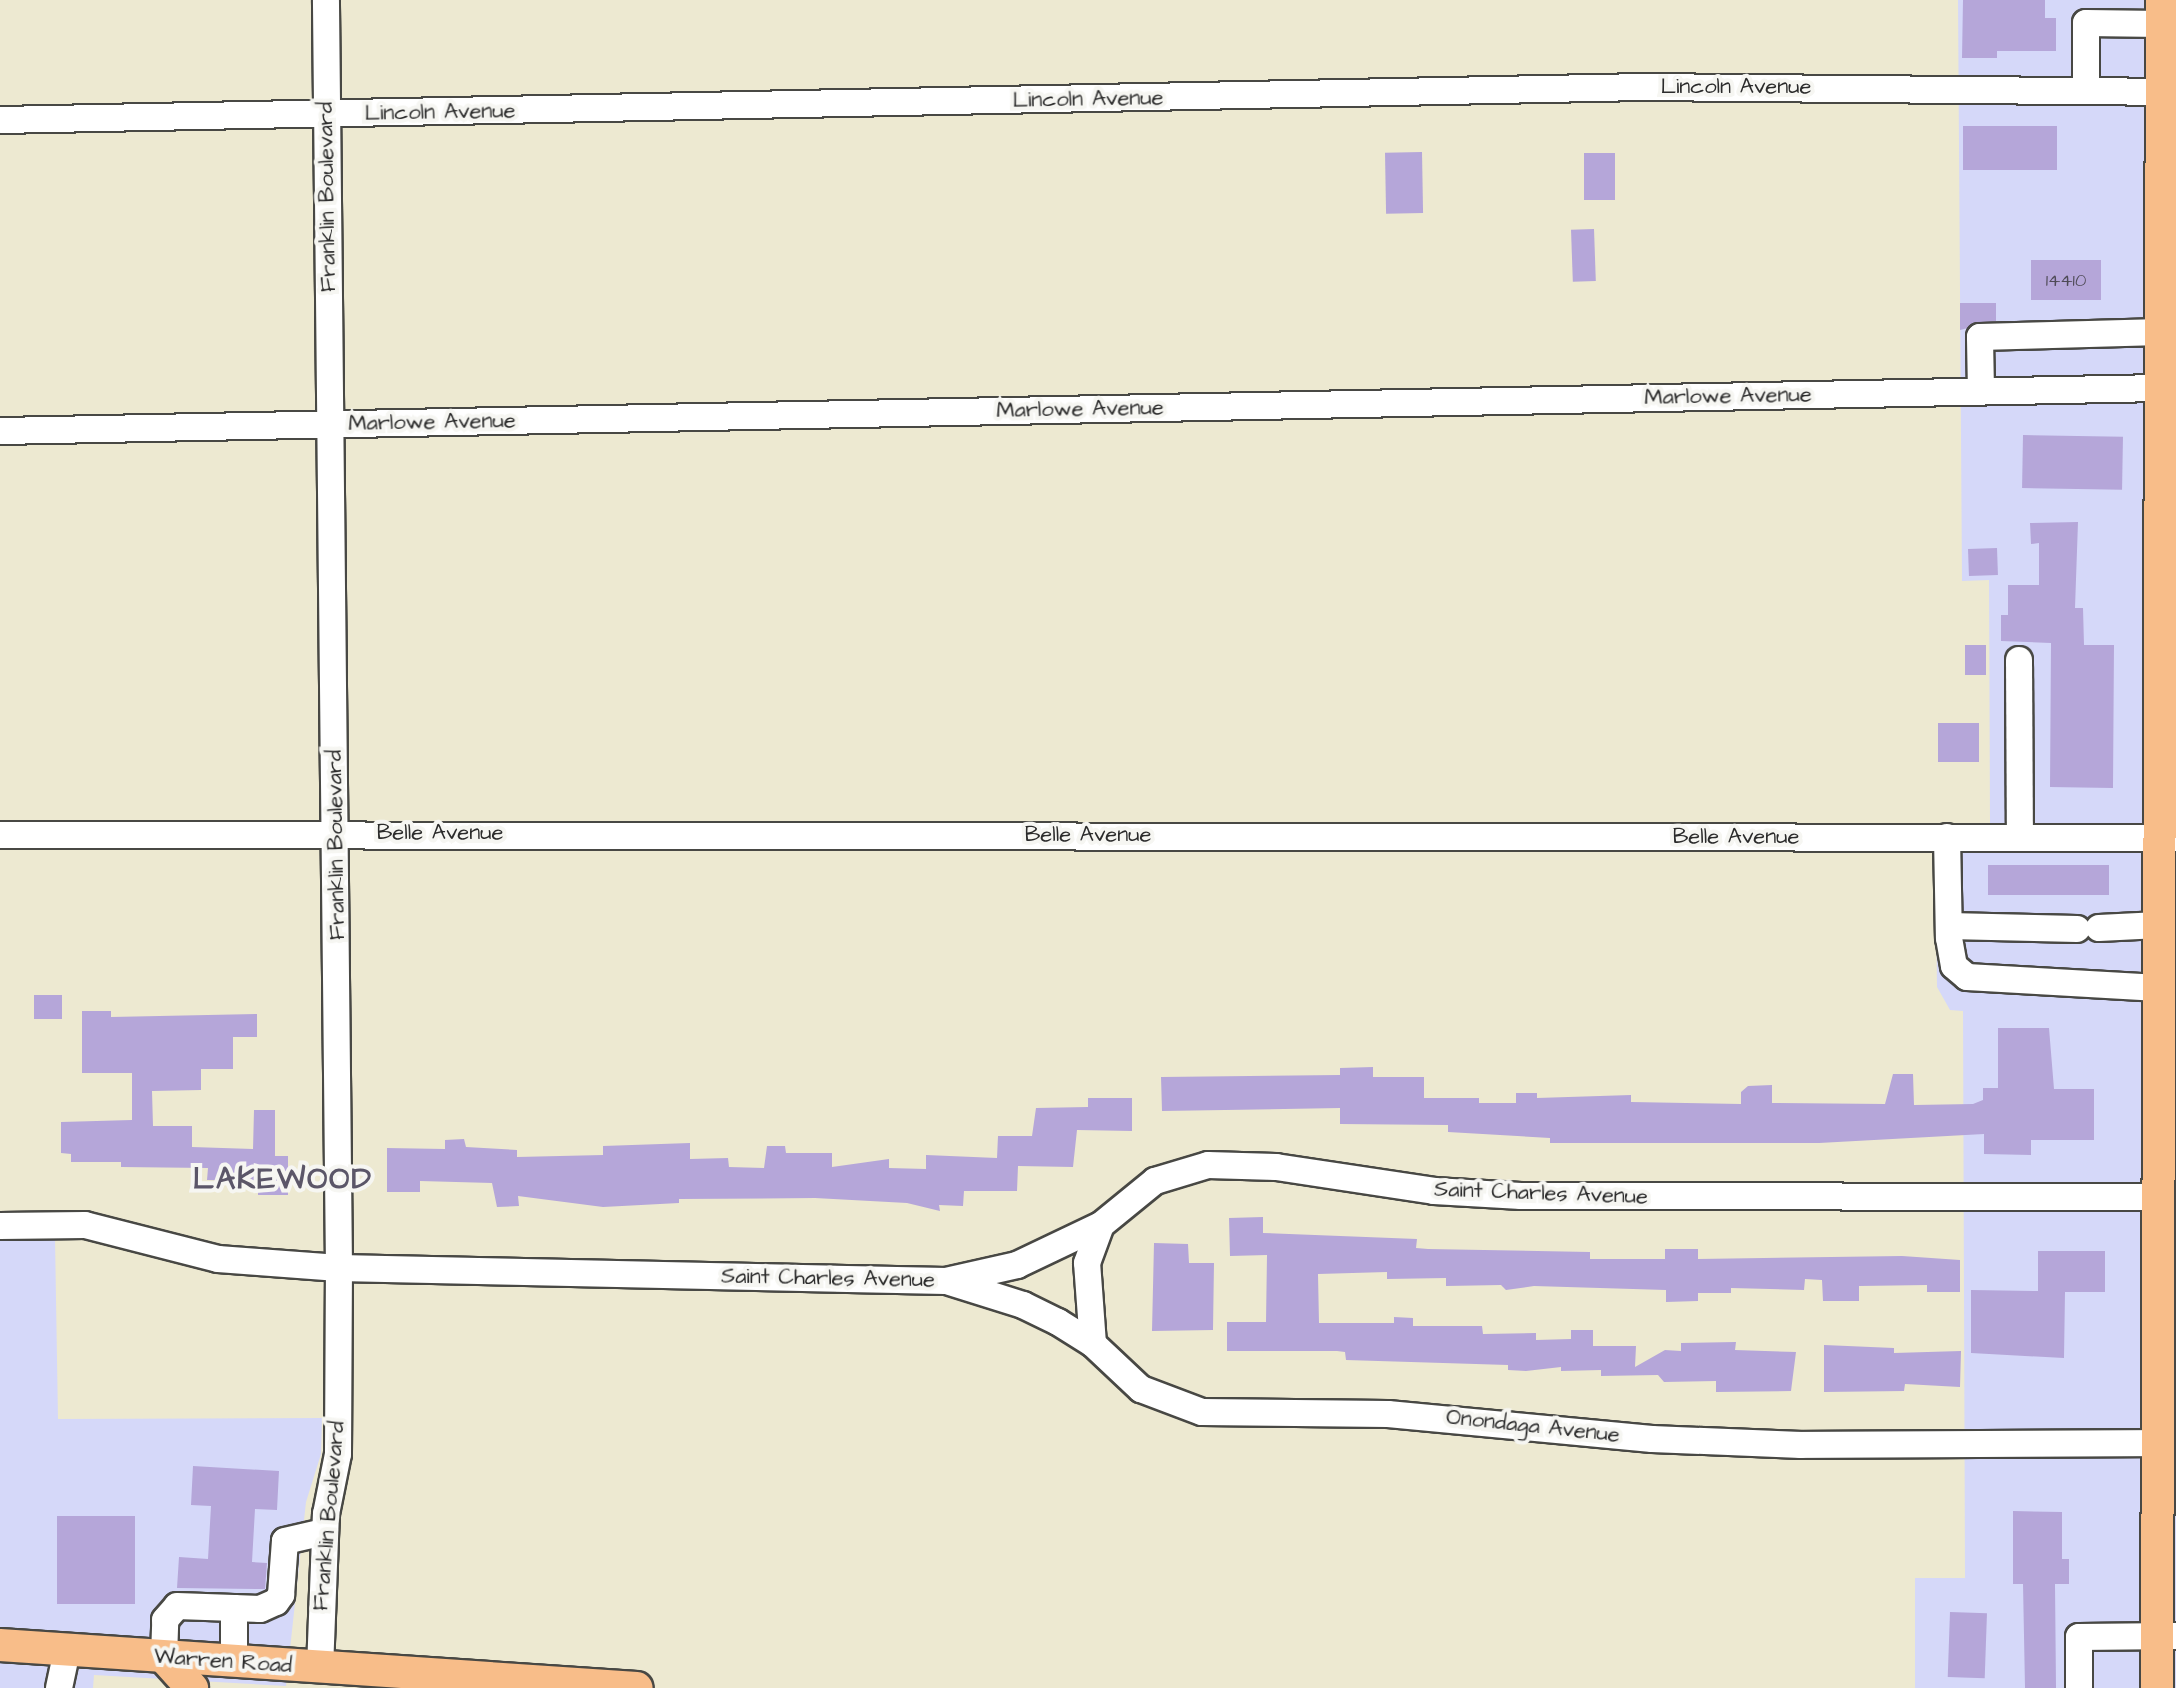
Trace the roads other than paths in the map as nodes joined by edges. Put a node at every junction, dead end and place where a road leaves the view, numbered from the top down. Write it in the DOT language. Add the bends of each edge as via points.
graph roads {
  1 [pos="326,0"];
  2 [pos="2162,12"];
  3 [pos="2086,88"];
  4 [pos="2169,90"];
  5 [pos="326,114"];
  6 [pos="0,120"];
  7 [pos="2161,332"];
  8 [pos="2166,382"];
  9 [pos="1981,391"];
  10 [pos="330,423"];
  11 [pos="0,431"];
  12 [pos="2168,521"];
  13 [pos="2019,660"];
  14 [pos="2168,692"];
  15 [pos="336,833"];
  16 [pos="0,835"];
  17 [pos="1947,837"];
  18 [pos="2020,837"];
  19 [pos="2168,838"];
  20 [pos="2159,925"];
  21 [pos="1949,926"];
  22 [pos="2159,988"];
  23 [pos="2158,1197"];
  24 [pos="1101,1225"];
  25 [pos="0,1226"];
  26 [pos="2167,1260"];
  27 [pos="339,1268"];
  28 [pos="946,1281"];
  29 [pos="2167,1332"];
  30 [pos="1093,1344"];
  31 [pos="2157,1443"];
  32 [pos="324,1532"];
  33 [pos="234,1608"];
  34 [pos="2166,1636"];
  35 [pos="0,1645"];
  36 [pos="67,1650"];
  37 [pos="164,1657"];
  38 [pos="234,1662"];
  39 [pos="320,1678"];
  40 [pos="59,1688"];
  41 [pos="192,1688"];
  42 [pos="637,1688"];
  43 [pos="2079,1688"];
  44 [pos="2157,1688"];
  1 -- 5 [label="street, Franklin Boulevard"];
  2 -- 3 [label="street" via="2086,23"];
  2 -- 4 [label="main road"];
  3 -- 4 [label="street, Lincoln Avenue"];
  3 -- 5 [label="street, Lincoln Avenue" via="1611,88"];
  4 -- 7 [label="main road"];
  5 -- 6 [label="street, Lincoln Avenue"];
  5 -- 10 [label="street, Franklin Boulevard"];
  7 -- 8 [label="main road"];
  7 -- 9 [label="street" via="1980,337"];
  8 -- 9 [label="street, Marlowe Avenue"];
  8 -- 12 [label="main road"];
  9 -- 10 [label="street, Marlowe Avenue"];
  10 -- 11 [label="street, Marlowe Avenue"];
  10 -- 15 [label="street, Franklin Boulevard"];
  12 -- 14 [label="main road"];
  13 -- 18 [label="street"];
  14 -- 19 [label="main road"];
  15 -- 16 [label="street, Belle Avenue"];
  15 -- 17 [label="street, Belle Avenue"];
  15 -- 27 [label="street, Franklin Boulevard"];
  17 -- 18 [label="street, Belle Avenue"];
  17 -- 21 [label="street"];
  18 -- 19 [label="street, Belle Avenue"];
  19 -- 20 [label="main road"];
  20 -- 21 [label="street"];
  20 -- 22 [label="main road"];
  21 -- 22 [label="street" via="1954,966 1967,977"];
  22 -- 23 [label="main road"];
  23 -- 24 [label="street, Saint Charles Avenue" via="1521,1196 1219,1165 1191,1167 1155,1181"];
  23 -- 26 [label="main road"];
  24 -- 28 [label="street, Saint Charles Avenue" via="1017,1265"];
  24 -- 30 [label="street" via="1087,1263"];
  25 -- 27 [label="street, Saint Charles Avenue" via="85,1225 218,1259"];
  26 -- 29 [label="main road"];
  27 -- 28 [label="street, Saint Charles Avenue"];
  27 -- 32 [label="street, Franklin Boulevard" via="338,1454"];
  28 -- 30 [label="street, Onondaga Avenue" via="1023,1305"];
  29 -- 31 [label="main road"];
  30 -- 31 [label="street, Onondaga Avenue" via="1141,1389 1202,1412 1388,1414 1652,1439 1786,1445"];
  31 -- 34 [label="main road"];
  32 -- 33 [label="street" via="285,1541 276,1602 260,1609"];
  32 -- 39 [label="street, Franklin Boulevard"];
  33 -- 37 [label="street" via="177,1606 165,1620"];
  33 -- 38 [label="street"];
  34 -- 43 [label="street" via="2079,1637"];
  34 -- 44 [label="main road"];
  35 -- 36 [label="main road, Warren Road"];
  36 -- 37 [label="main road, Warren Road"];
  36 -- 40 [label="street"];
  37 -- 38 [label="main road, Warren Road"];
  37 -- 41 [label="main road"];
  38 -- 39 [label="main road, Warren Road"];
  39 -- 42 [label="main road, Warren Road"];
}
